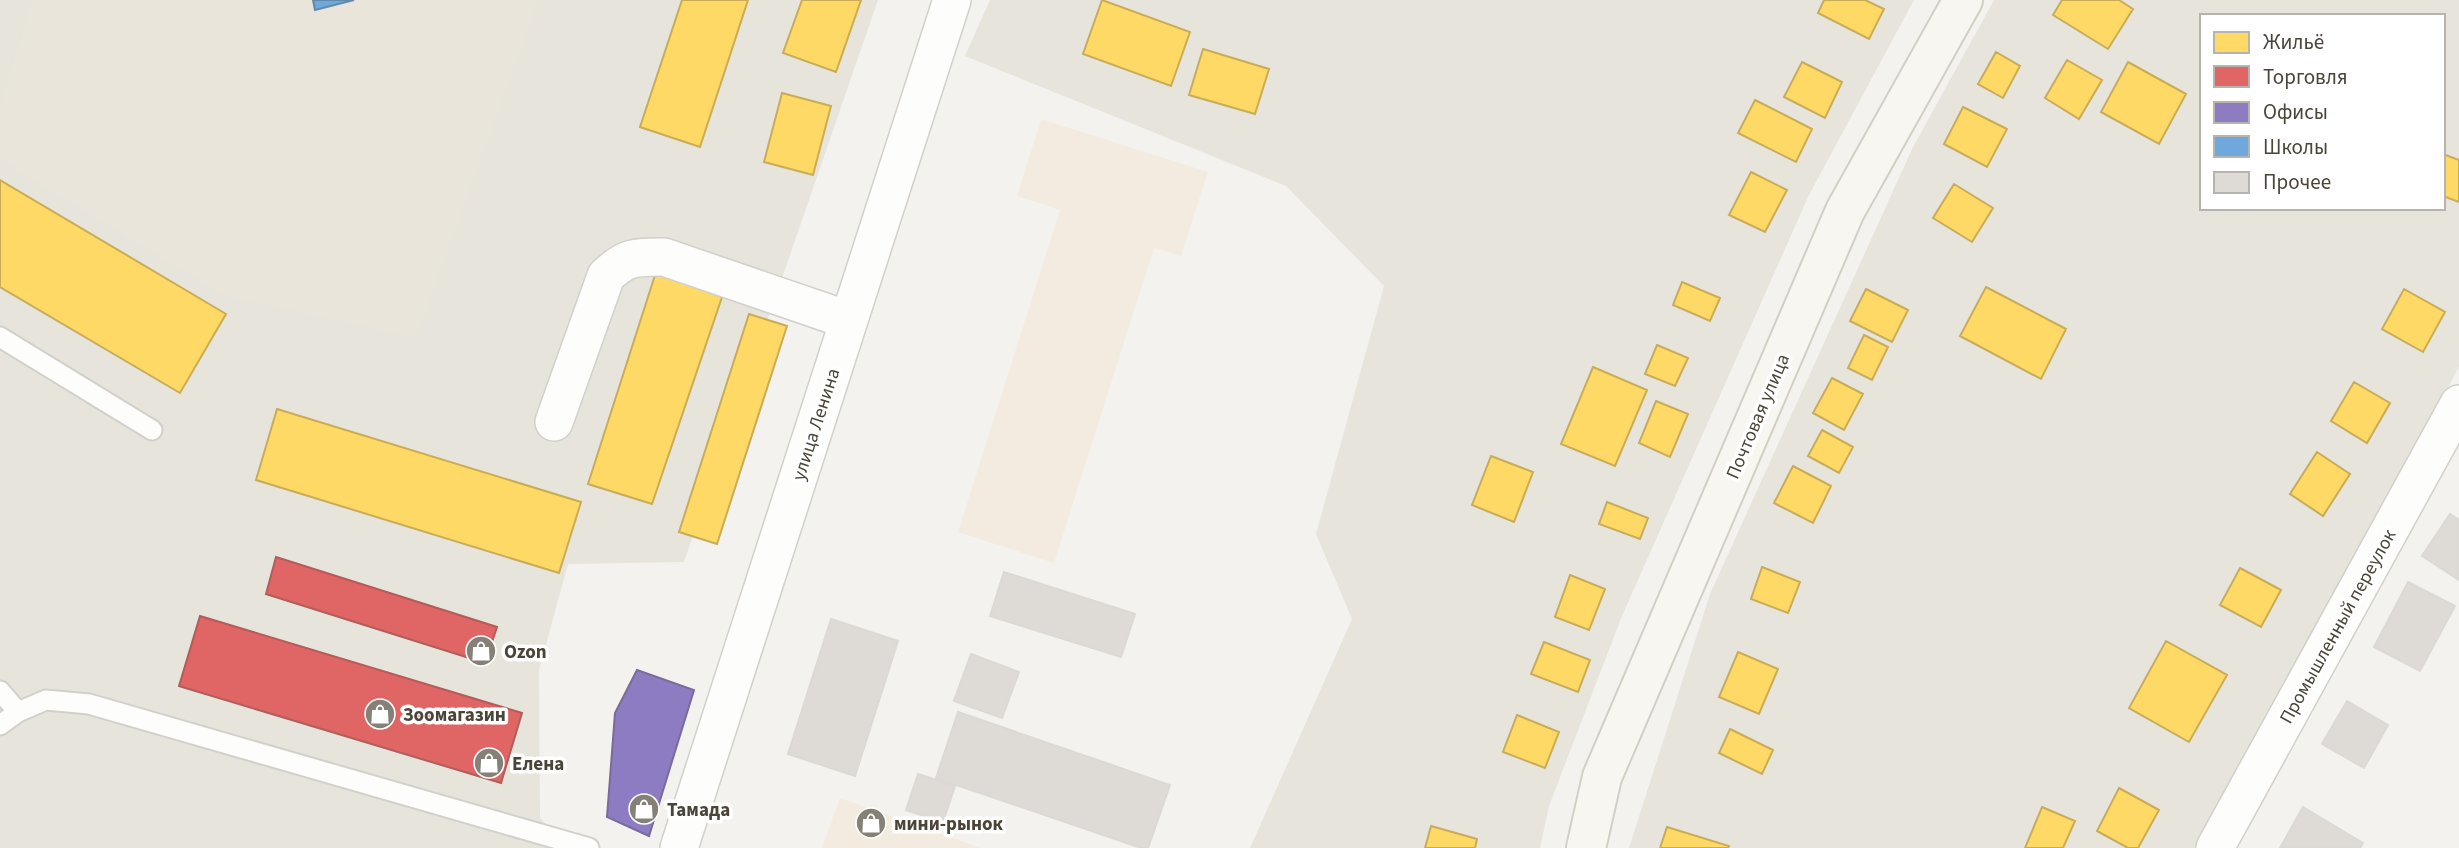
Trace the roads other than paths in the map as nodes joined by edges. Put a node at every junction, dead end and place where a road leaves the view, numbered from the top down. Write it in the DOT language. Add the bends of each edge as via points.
graph roads {
  1 [pos="951,0"];
  2 [pos="1963,0"];
  3 [pos="848,320"];
  4 [pos="0,337"];
  5 [pos="2459,404"];
  6 [pos="554,422"];
  7 [pos="152,430"];
  8 [pos="0,691"];
  9 [pos="18,712"];
  10 [pos="0,725"];
  11 [pos="589,848"];
  12 [pos="679,848"];
  13 [pos="1586,848"];
  14 [pos="2215,848"];
  1 -- 3 [label="street, улица Ленина"];
  2 -- 13 [label="main road, Почтовая улица" via="1845,211 1602,777"];
  3 -- 6 [label="street" via="664,257 621,261 606,276"];
  3 -- 12 [label="street, улица Ленина"];
  4 -- 7 [label="lane"];
  5 -- 14 [label="street, Промышленный переулок"];
  8 -- 9 [label="lane"];
  9 -- 10 [label="lane"];
  9 -- 11 [label="lane" via="46,700 89,704"];
}
